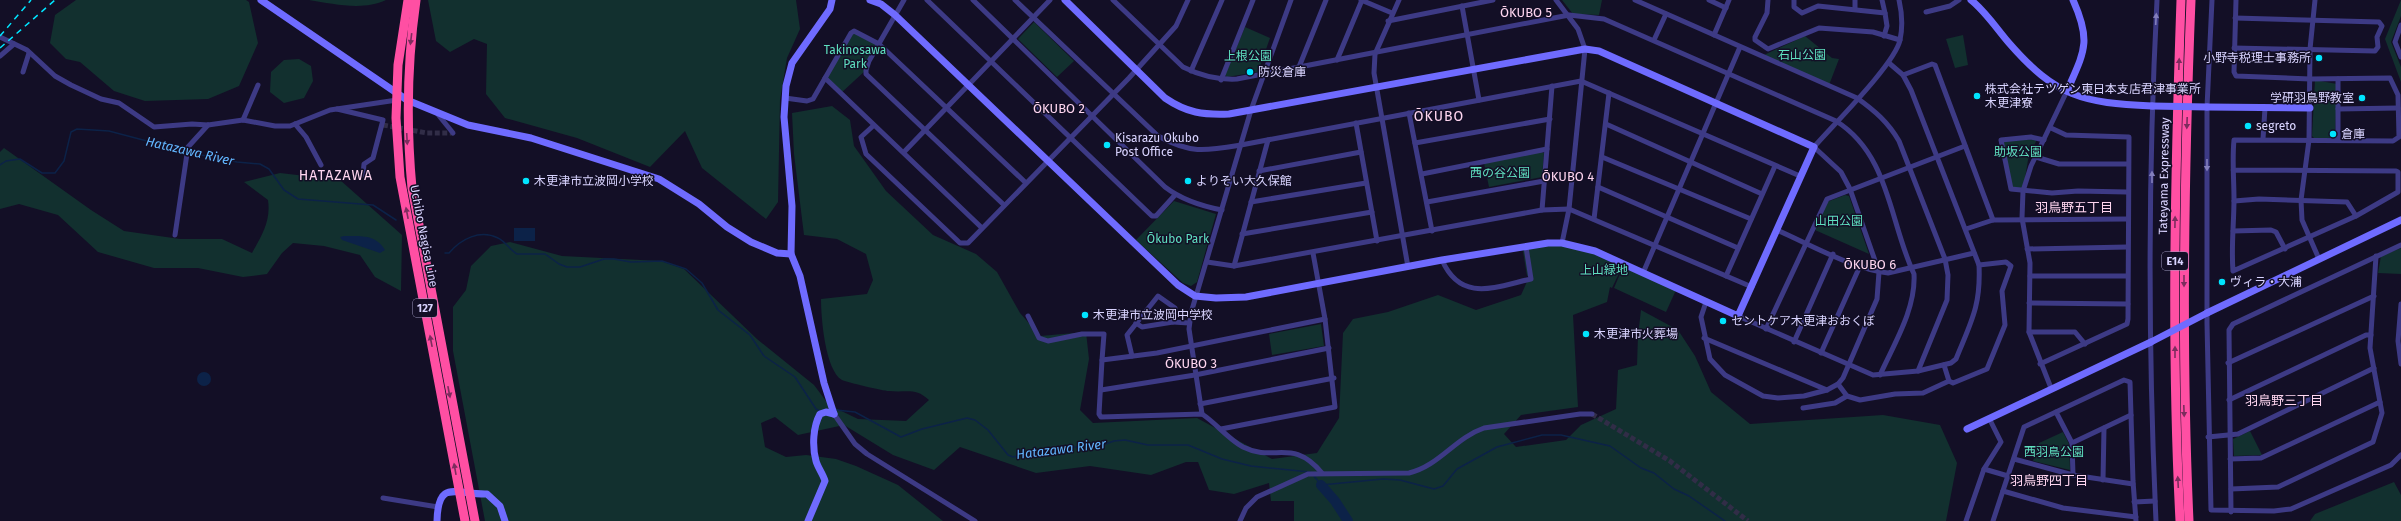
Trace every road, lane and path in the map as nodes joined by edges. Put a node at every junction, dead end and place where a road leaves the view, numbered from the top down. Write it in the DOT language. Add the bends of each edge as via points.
graph roads {
  1 [pos="261,0"];
  2 [pos="408,0"];
  3 [pos="416,0"];
  4 [pos="832,0"];
  5 [pos="870,0"];
  6 [pos="904,0"];
  7 [pos="927,0"];
  8 [pos="973,0"];
  9 [pos="1015,0"];
  10 [pos="1050,0"];
  11 [pos="1065,0"];
  12 [pos="1113,0"];
  13 [pos="1188,0"];
  14 [pos="1222,0"];
  15 [pos="1253,0"];
  16 [pos="1292,0"];
  17 [pos="1326,0"];
  18 [pos="1362,0"];
  19 [pos="1399,0"];
  20 [pos="1494,0"];
  21 [pos="1556,0"];
  22 [pos="1635,0"];
  23 [pos="1709,0"];
  24 [pos="1729,0"];
  25 [pos="1768,0"];
  26 [pos="1794,0"];
  27 [pos="1855,0"];
  28 [pos="1882,0"];
  29 [pos="1899,0"];
  30 [pos="1959,0"];
  31 [pos="1971,0"];
  32 [pos="2073,0"];
  33 [pos="2157,0"];
  34 [pos="2181,0"];
  35 [pos="2191,0"];
  36 [pos="2212,0"];
  37 [pos="2236,0"];
  38 [pos="2314,0"];
  39 [pos="1462,6"];
  40 [pos="1726,8"];
  41 [pos="1855,9"];
  42 [pos="1926,12"];
  43 [pos="1392,13"];
  44 [pos="1884,13"];
  45 [pos="1666,14"];
  46 [pos="895,15"];
  47 [pos="1569,15"];
  48 [pos="1034,17"];
  49 [pos="2235,18"];
  50 [pos="2311,20"];
  51 [pos="1388,21"];
  52 [pos="2401,25"];
  53 [pos="1468,36"];
  54 [pos="1714,36"];
  55 [pos="1884,36"];
  56 [pos="0,37"];
  57 [pos="2396,37"];
  58 [pos="1013,40"];
  59 [pos="1654,40"];
  60 [pos="1900,40"];
  61 [pos="2401,40"];
  62 [pos="14,44"];
  63 [pos="879,44"];
  64 [pos="1159,45"];
  65 [pos="1740,47"];
  66 [pos="2234,48"];
  67 [pos="1585,49"];
  68 [pos="2310,49"];
  69 [pos="29,53"];
  70 [pos="1375,54"];
  71 [pos="0,56"];
  72 [pos="2401,57"];
  73 [pos="1337,60"];
  74 [pos="991,62"];
  75 [pos="1889,63"];
  76 [pos="1299,67"];
  77 [pos="1473,68"];
  78 [pos="1136,71"];
  79 [pos="1191,71"];
  80 [pos="23,72"];
  81 [pos="1263,74"];
  82 [pos="1728,74"];
  83 [pos="1903,75"];
  84 [pos="825,78"];
  85 [pos="2310,79"];
  86 [pos="2338,79"];
  87 [pos="1222,80"];
  88 [pos="1581,81"];
  89 [pos="968,84"];
  90 [pos="258,85"];
  91 [pos="1376,85"];
  92 [pos="1552,86"];
  93 [pos="2067,91"];
  94 [pos="1609,93"];
  95 [pos="1113,94"];
  96 [pos="401,98"];
  97 [pos="785,98"];
  98 [pos="1857,98"];
  99 [pos="1479,100"];
  100 [pos="1716,102"];
  101 [pos="2152,106"];
  102 [pos="947,107"];
  103 [pos="2207,107"];
  104 [pos="2265,108"];
  105 [pos="2310,108"];
  106 [pos="2398,108"];
  107 [pos="336,109"];
  108 [pos="2338,109"];
  109 [pos="1251,110"];
  110 [pos="436,112"];
  111 [pos="1409,113"];
  112 [pos="1091,116"];
  113 [pos="1383,118"];
  114 [pos="1550,119"];
  115 [pos="243,120"];
  116 [pos="1836,122"];
  117 [pos="1356,123"];
  118 [pos="295,124"];
  119 [pos="1606,124"];
  120 [pos="208,125"];
  121 [pos="873,126"];
  122 [pos="2051,128"];
  123 [pos="926,131"];
  124 [pos="453,133"];
  125 [pos="1702,134"];
  126 [pos="1070,138"];
  127 [pos="2263,139"];
  128 [pos="1268,140"];
  129 [pos="2044,140"];
  130 [pos="2308,140"];
  131 [pos="2338,140"];
  132 [pos="1415,143"];
  133 [pos="1241,145"];
  134 [pos="1965,146"];
  135 [pos="1814,147"];
  136 [pos="1547,149"];
  137 [pos="904,152"];
  138 [pos="1361,152"];
  139 [pos="1602,157"];
  140 [pos="1938,157"];
  141 [pos="2036,157"];
  142 [pos="1048,162"];
  143 [pos="1691,162"];
  144 [pos="2128,164"];
  145 [pos="321,165"];
  146 [pos="1776,166"];
  147 [pos="1909,168"];
  148 [pos="2233,170"];
  149 [pos="2306,170"];
  150 [pos="1259,171"];
  151 [pos="1422,174"];
  152 [pos="363,175"];
  153 [pos="1800,176"];
  154 [pos="1881,179"];
  155 [pos="1544,181"];
  156 [pos="1026,183"];
  157 [pos="1366,183"];
  158 [pos="1598,187"];
  159 [pos="1679,189"];
  160 [pos="1850,189"];
  161 [pos="2024,191"];
  162 [pos="2127,192"];
  163 [pos="1762,194"];
  164 [pos="1175,195"];
  165 [pos="2301,200"];
  166 [pos="2234,201"];
  167 [pos="1251,202"];
  168 [pos="1427,202"];
  169 [pos="1004,205"];
  170 [pos="1569,209"];
  171 [pos="1222,210"];
  172 [pos="1542,210"];
  173 [pos="1372,212"];
  174 [pos="2356,216"];
  175 [pos="1667,217"];
  176 [pos="2022,218"];
  177 [pos="1594,219"];
  178 [pos="1751,219"];
  179 [pos="2127,219"];
  180 [pos="1993,220"];
  181 [pos="2401,220"];
  182 [pos="982,228"];
  183 [pos="1966,229"];
  184 [pos="1777,230"];
  185 [pos="1432,231"];
  186 [pos="2233,231"];
  187 [pos="1242,234"];
  188 [pos="175,235"];
  189 [pos="1403,236"];
  190 [pos="2308,236"];
  191 [pos="1377,241"];
  192 [pos="1806,242"];
  193 [pos="1562,243"];
  194 [pos="1654,245"];
  195 [pos="2401,245"];
  196 [pos="1526,247"];
  197 [pos="2127,247"];
  198 [pos="1738,248"];
  199 [pos="2028,249"];
  200 [pos="2284,249"];
  201 [pos="1313,253"];
  202 [pos="1974,253"];
  203 [pos="791,254"];
  204 [pos="1833,254"];
  205 [pos="2376,256"];
  206 [pos="1945,259"];
  207 [pos="2319,259"];
  208 [pos="1442,260"];
  209 [pos="1207,262"];
  210 [pos="1978,265"];
  211 [pos="1234,266"];
  212 [pos="1860,266"];
  213 [pos="1408,267"];
  214 [pos="1911,267"];
  215 [pos="1879,272"];
  216 [pos="1643,273"];
  217 [pos="1726,276"];
  218 [pos="2030,276"];
  219 [pos="2128,276"];
  220 [pos="1319,283"];
  221 [pos="1752,287"];
  222 [pos="1195,296"];
  223 [pos="2374,296"];
  224 [pos="1706,302"];
  225 [pos="2029,303"];
  226 [pos="2128,304"];
  227 [pos="2401,304"];
  228 [pos="2207,313"];
  229 [pos="1028,316"];
  230 [pos="1738,316"];
  231 [pos="1326,319"];
  232 [pos="1173,322"];
  233 [pos="1136,323"];
  234 [pos="1189,323"];
  235 [pos="1766,329"];
  236 [pos="2029,332"];
  237 [pos="2371,335"];
  238 [pos="1704,338"];
  239 [pos="1794,342"];
  240 [pos="2152,342"];
  241 [pos="2085,344"];
  242 [pos="1191,346"];
  243 [pos="1329,348"];
  244 [pos="1821,353"];
  245 [pos="1132,356"];
  246 [pos="1102,360"];
  247 [pos="2228,363"];
  248 [pos="2040,364"];
  249 [pos="2401,364"];
  250 [pos="1849,365"];
  251 [pos="1944,365"];
  252 [pos="2374,368"];
  253 [pos="1918,371"];
  254 [pos="1195,375"];
  255 [pos="1880,375"];
  256 [pos="1334,378"];
  257 [pos="1949,381"];
  258 [pos="1838,384"];
  259 [pos="2051,388"];
  260 [pos="1101,390"];
  261 [pos="1827,390"];
  262 [pos="1847,396"];
  263 [pos="2229,400"];
  264 [pos="2380,402"];
  265 [pos="1200,404"];
  266 [pos="1803,408"];
  267 [pos="2056,412"];
  268 [pos="834,414"];
  269 [pos="1202,414"];
  270 [pos="1592,414"];
  271 [pos="2131,415"];
  272 [pos="1989,418"];
  273 [pos="2104,428"];
  274 [pos="1221,429"];
  275 [pos="1967,429"];
  276 [pos="2229,435"];
  277 [pos="2208,437"];
  278 [pos="2072,442"];
  279 [pos="2400,458"];
  280 [pos="2014,459"];
  281 [pos="2230,459"];
  282 [pos="1984,469"];
  283 [pos="1322,473"];
  284 [pos="2073,475"];
  285 [pos="2008,476"];
  286 [pos="2103,480"];
  287 [pos="2133,484"];
  288 [pos="2231,489"];
  289 [pos="2003,491"];
  290 [pos="459,492"];
  291 [pos="470,494"];
  292 [pos="383,498"];
  293 [pos="2155,501"];
  294 [pos="2134,502"];
  295 [pos="438,507"];
  296 [pos="2231,512"];
  297 [pos="2136,519"];
  298 [pos="438,521"];
  299 [pos="465,521"];
  300 [pos="475,521"];
  301 [pos="506,521"];
  302 [pos="808,521"];
  303 [pos="975,521"];
  304 [pos="1240,521"];
  305 [pos="1966,521"];
  306 [pos="1993,521"];
  307 [pos="2156,521"];
  308 [pos="2180,521"];
  309 [pos="2189,521"];
  1 -- 96 [label="street"];
  2 -- 96 [label="highway, Uchibo Nagisa Line / 127" via="398,65"];
  3 -- 96 [label="highway, Uchibo Nagisa Line / 127, one-way"];
  4 -- 97 [label="street" via="830,9 792,63"];
  5 -- 46 [label="street" via="881,4"];
  6 -- 46 [label="street"];
  7 -- 74 [label="street"];
  8 -- 58 [label="street"];
  9 -- 48 [label="street"];
  10 -- 48 [label="street"];
  11 -- 78 [label="street"];
  12 -- 64 [label="street"];
  13 -- 64 [label="street" via="1176,26"];
  14 -- 79 [label="street"];
  15 -- 87 [label="street"];
  16 -- 81 [label="street"];
  17 -- 76 [label="street"];
  18 -- 43 [label="street"];
  18 -- 73 [label="street"];
  19 -- 43 [label="street"];
  20 -- 39 [label="street"];
  21 -- 47 [label="street"];
  22 -- 45 [label="street"];
  23 -- 40 [label="street"];
  24 -- 40 [label="street"];
  25 -- 55 [label="street" via="1768,13 1755,37 1755,40 1768,49 1819,28 1873,32"];
  26 -- 41 [label="street" via="1794,7 1802,13 1818,6"];
  27 -- 41 [label="street"];
  28 -- 44 [label="street"];
  29 -- 60 [label="street" via="1902,18"];
  30 -- 42 [label="street" via="1950,6"];
  31 -- 93 [label="street" via="2031,68 2048,82"];
  32 -- 93 [label="street" via="2082,20 2086,40 2083,54"];
  101 -- 33 [label="street, one-way"];
  308 -- 34 [label="highway, Tateyama Expressway / E14, one-way" via="2174,401"];
  35 -- 309 [label="highway, Tateyama Expressway / E14, one-way" via="2184,236 2184,399"];
  36 -- 103 [label="street"];
  37 -- 49 [label="street"];
  38 -- 50 [label="street"];
  39 -- 51 [label="street"];
  39 -- 53 [label="street"];
  40 -- 54 [label="street"];
  41 -- 44 [label="street"];
  43 -- 51 [label="street"];
  44 -- 55 [label="street"];
  45 -- 54 [label="street"];
  45 -- 59 [label="street"];
  46 -- 63 [label="street"];
  46 -- 89 [label="street"];
  47 -- 53 [label="street"];
  47 -- 59 [label="street" via="1604,19"];
  47 -- 67 [label="street" via="1578,29"];
  48 -- 58 [label="street"];
  48 -- 95 [label="street"];
  49 -- 50 [label="street"];
  49 -- 66 [label="street"];
  50 -- 68 [label="street"];
  50 -- 68 [label="street" via="2379,22 2382,26 2375,51"];
  51 -- 70 [label="street"];
  52 -- 57 [label="street"];
  53 -- 70 [label="street"];
  53 -- 77 [label="street"];
  54 -- 65 [label="street"];
  55 -- 60 [label="street"];
  56 -- 62 [label="street"];
  57 -- 61 [label="street"];
  57 -- 72 [label="street" via="2395,42"];
  58 -- 74 [label="street"];
  58 -- 112 [label="street"];
  59 -- 82 [label="street"];
  60 -- 75 [label="street"];
  62 -- 69 [label="street"];
  62 -- 71 [label="street"];
  63 -- 84 [label="street" via="854,31"];
  63 -- 102 [label="street"];
  63 -- 123 [label="street" via="866,74"];
  64 -- 78 [label="street"];
  64 -- 79 [label="street"];
  65 -- 82 [label="street"];
  65 -- 98 [label="street"];
  66 -- 68 [label="street"];
  66 -- 85 [label="street" via="2236,76"];
  67 -- 77 [label="street"];
  67 -- 88 [label="street"];
  67 -- 100 [label="street" via="1600,51"];
  68 -- 85 [label="street"];
  69 -- 80 [label="street"];
  69 -- 120 [label="street" via="55,76 101,99 119,103 154,127"];
  70 -- 73 [label="street"];
  70 -- 91 [label="street"];
  73 -- 76 [label="street"];
  74 -- 89 [label="street"];
  74 -- 126 [label="street"];
  75 -- 83 [label="street"];
  75 -- 98 [label="street"];
  76 -- 81 [label="street"];
  77 -- 91 [label="street"];
  77 -- 99 [label="street"];
  78 -- 95 [label="street"];
  78 -- 109 [label="street" via="1165,98 1183,110 1210,114"];
  79 -- 87 [label="street"];
  81 -- 87 [label="street"];
  81 -- 109 [label="street"];
  82 -- 100 [label="street"];
  82 -- 116 [label="street"];
  83 -- 134 [label="street" via="1935,65"];
  83 -- 140 [label="street"];
  84 -- 97 [label="street" via="813,99 807,101"];
  84 -- 121 [label="street"];
  85 -- 86 [label="street"];
  85 -- 105 [label="street"];
  86 -- 106 [label="street" via="2390,78 2398,95"];
  86 -- 108 [label="street"];
  88 -- 92 [label="street"];
  88 -- 94 [label="street"];
  88 -- 170 [label="street"];
  89 -- 102 [label="street"];
  89 -- 142 [label="street"];
  90 -- 115 [label="street"];
  91 -- 109 [label="street"];
  91 -- 113 [label="street"];
  92 -- 99 [label="street"];
  92 -- 114 [label="street"];
  93 -- 101 [label="street" via="2078,97 2106,104"];
  93 -- 122 [label="street"];
  94 -- 119 [label="street"];
  94 -- 125 [label="street"];
  95 -- 112 [label="street"];
  95 -- 133 [label="street" via="1158,136 1177,146 1192,150"];
  96 -- 107 [label="street"];
  96 -- 110 [label="street"];
  290 -- 96 [label="highway, Uchibo Nagisa Line / 127, one-way" via="400,177 396,118"];
  96 -- 291 [label="highway, Uchibo Nagisa Line / 127, one-way" via="412,188"];
  97 -- 203 [label="street" via="785,138 792,206"];
  98 -- 116 [label="street"];
  98 -- 147 [label="street" via="1882,116 1890,126 1899,141"];
  99 -- 111 [label="street"];
  100 -- 125 [label="street"];
  100 -- 135 [label="street"];
  101 -- 103 [label="street, bridge"];
  240 -- 101 [label="street, one-way"];
  102 -- 123 [label="street"];
  102 -- 156 [label="street"];
  103 -- 104 [label="street"];
  103 -- 228 [label="street, one-way"];
  104 -- 105 [label="street"];
  104 -- 127 [label="street"];
  105 -- 130 [label="street"];
  106 -- 108 [label="street"];
  106 -- 131 [label="street" via="2397,140"];
  107 -- 118 [label="street" via="316,114"];
  107 -- 152 [label="street" via="383,120 373,158 364,164"];
  108 -- 131 [label="street"];
  109 -- 133 [label="street"];
  110 -- 124 [label="street"];
  110 -- 203 [label="street" via="468,125 531,138 653,176 699,204 727,227 751,242 777,253"];
  111 -- 113 [label="street"];
  111 -- 132 [label="street"];
  112 -- 126 [label="street"];
  112 -- 164 [label="street"];
  113 -- 117 [label="street"];
  113 -- 189 [label="street"];
  114 -- 132 [label="street"];
  114 -- 136 [label="street"];
  115 -- 118 [label="street" via="274,126"];
  115 -- 120 [label="street"];
  116 -- 135 [label="street"];
  116 -- 154 [label="street" via="1852,131 1864,145 1875,162"];
  117 -- 128 [label="street"];
  117 -- 138 [label="street"];
  118 -- 145 [label="street" via="306,137"];
  119 -- 139 [label="street"];
  119 -- 143 [label="street"];
  120 -- 188 [label="street" via="188,147"];
  121 -- 137 [label="street"];
  121 -- 182 [label="street" via="861,137 866,154 960,243 968,243"];
  122 -- 129 [label="street"];
  122 -- 144 [label="street" via="2066,135 2126,135 2129,137"];
  123 -- 137 [label="street"];
  123 -- 169 [label="street"];
  125 -- 143 [label="street"];
  125 -- 146 [label="street"];
  126 -- 142 [label="street"];
  126 -- 164 [label="street" via="1152,216 1156,216"];
  127 -- 130 [label="street"];
  127 -- 148 [label="street" via="2234,140"];
  128 -- 133 [label="street"];
  128 -- 150 [label="street"];
  129 -- 141 [label="street"];
  129 -- 161 [label="street" via="2031,137 2001,140 2011,189"];
  130 -- 131 [label="street"];
  130 -- 149 [label="street"];
  132 -- 151 [label="street"];
  133 -- 171 [label="street"];
  134 -- 140 [label="street"];
  134 -- 180 [label="street"];
  135 -- 153 [label="street"];
  135 -- 160 [label="street" via="1841,172"];
  136 -- 151 [label="street"];
  136 -- 155 [label="street"];
  137 -- 182 [label="street"];
  138 -- 150 [label="street"];
  138 -- 157 [label="street"];
  139 -- 158 [label="street"];
  139 -- 159 [label="street"];
  140 -- 147 [label="street"];
  140 -- 183 [label="street"];
  141 -- 144 [label="street" via="2060,164"];
  141 -- 161 [label="street"];
  142 -- 156 [label="street"];
  142 -- 222 [label="street" via="1178,285"];
  143 -- 159 [label="street"];
  143 -- 163 [label="street"];
  144 -- 162 [label="street"];
  146 -- 153 [label="street"];
  146 -- 163 [label="street"];
  147 -- 154 [label="street"];
  147 -- 206 [label="street"];
  148 -- 149 [label="street"];
  148 -- 166 [label="street"];
  149 -- 165 [label="street"];
  149 -- 174 [label="street" via="2398,172 2396,195"];
  150 -- 167 [label="street"];
  151 -- 168 [label="street"];
  153 -- 184 [label="street"];
  154 -- 160 [label="street"];
  154 -- 214 [label="street"];
  155 -- 168 [label="street"];
  155 -- 172 [label="street"];
  156 -- 169 [label="street"];
  157 -- 167 [label="street"];
  157 -- 173 [label="street"];
  158 -- 175 [label="street"];
  158 -- 177 [label="street"];
  159 -- 175 [label="street"];
  159 -- 178 [label="street"];
  160 -- 192 [label="street" via="1827,199"];
  160 -- 215 [label="street"];
  161 -- 162 [label="street"];
  161 -- 176 [label="street"];
  162 -- 179 [label="street"];
  163 -- 178 [label="street"];
  164 -- 171 [label="street" via="1198,205"];
  165 -- 166 [label="street"];
  165 -- 174 [label="street" via="2346,202"];
  165 -- 190 [label="street" via="2302,220"];
  166 -- 186 [label="street"];
  167 -- 187 [label="street"];
  168 -- 185 [label="street"];
  169 -- 182 [label="street"];
  170 -- 172 [label="street"];
  170 -- 177 [label="street"];
  170 -- 193 [label="street"];
  171 -- 209 [label="street"];
  172 -- 185 [label="street"];
  173 -- 187 [label="street"];
  173 -- 191 [label="street"];
  174 -- 190 [label="street"];
  175 -- 194 [label="street"];
  175 -- 198 [label="street"];
  176 -- 179 [label="street"];
  176 -- 180 [label="street"];
  176 -- 199 [label="street"];
  177 -- 194 [label="street"];
  178 -- 198 [label="street"];
  179 -- 197 [label="street"];
  180 -- 183 [label="street"];
  181 -- 207 [label="street"];
  183 -- 202 [label="street"];
  184 -- 192 [label="street"];
  184 -- 221 [label="street"];
  185 -- 189 [label="street"];
  186 -- 200 [label="street" via="2271,230 2276,232"];
  186 -- 200 [label="street" via="2233,271"];
  187 -- 211 [label="street"];
  189 -- 191 [label="street"];
  189 -- 213 [label="street"];
  190 -- 200 [label="street"];
  190 -- 207 [label="street"];
  191 -- 201 [label="street"];
  192 -- 204 [label="street"];
  192 -- 235 [label="street"];
  193 -- 196 [label="street"];
  193 -- 216 [label="street" via="1595,252"];
  194 -- 216 [label="street"];
  194 -- 217 [label="street"];
  195 -- 205 [label="street"];
  196 -- 208 [label="street"];
  196 -- 208 [label="street" via="1532,279 1499,286 1467,288 1449,275"];
  197 -- 199 [label="street"];
  197 -- 219 [label="street"];
  198 -- 217 [label="street"];
  199 -- 218 [label="street"];
  201 -- 211 [label="street"];
  201 -- 220 [label="street"];
  202 -- 206 [label="street"];
  202 -- 210 [label="street"];
  203 -- 268 [label="street" via="800,276 824,383"];
  204 -- 212 [label="street"];
  204 -- 239 [label="street"];
  205 -- 223 [label="street"];
  205 -- 247 [label="street" via="2233,324 2228,333"];
  206 -- 214 [label="street"];
  206 -- 253 [label="street" via="1948,275 1947,300"];
  207 -- 228 [label="street"];
  208 -- 213 [label="street"];
  209 -- 211 [label="street"];
  209 -- 222 [label="street"];
  210 -- 251 [label="street" via="1978,305 1956,359 1951,364"];
  210 -- 257 [label="street" via="2006,262 2011,266 2002,292 2005,325 1987,369 1953,383"];
  212 -- 215 [label="street"];
  212 -- 244 [label="street"];
  213 -- 220 [label="street"];
  214 -- 215 [label="street" via="1888,273"];
  214 -- 255 [label="street" via="1915,286 1911,302"];
  215 -- 250 [label="street" via="1877,299"];
  216 -- 224 [label="street"];
  217 -- 221 [label="street"];
  218 -- 219 [label="street"];
  218 -- 225 [label="street"];
  219 -- 226 [label="street"];
  220 -- 222 [label="street" via="1246,297"];
  220 -- 231 [label="street"];
  221 -- 230 [label="street"];
  222 -- 234 [label="street"];
  223 -- 237 [label="street"];
  223 -- 247 [label="street"];
  224 -- 230 [label="street"];
  224 -- 238 [label="street" via="1701,317"];
  225 -- 226 [label="street"];
  225 -- 236 [label="street"];
  226 -- 241 [label="street" via="2127,324"];
  227 -- 249 [label="street" via="2398,341"];
  228 -- 240 [label="street, bridge"];
  228 -- 277 [label="street"];
  229 -- 246 [label="street" via="1039,338 1048,342 1082,334 1104,334"];
  230 -- 235 [label="street"];
  231 -- 242 [label="street"];
  231 -- 243 [label="street"];
  232 -- 233 [label="street" via="1142,327"];
  232 -- 233 [label="street" via="1175,308 1158,296"];
  232 -- 234 [label="street"];
  233 -- 245 [label="street" via="1127,334"];
  234 -- 242 [label="street"];
  235 -- 239 [label="street"];
  236 -- 241 [label="street" via="2075,332"];
  236 -- 248 [label="street"];
  237 -- 252 [label="street"];
  237 -- 263 [label="street" via="2366,335"];
  238 -- 261 [label="street"];
  238 -- 261 [label="street" via="1710,359 1719,371 1763,396 1804,396"];
  239 -- 244 [label="street"];
  240 -- 259 [label="street"];
  240 -- 293 [label="street" via="2151,416"];
  241 -- 248 [label="street"];
  242 -- 245 [label="street"];
  242 -- 254 [label="street"];
  243 -- 254 [label="street"];
  243 -- 256 [label="street"];
  244 -- 250 [label="street"];
  245 -- 246 [label="street"];
  246 -- 260 [label="street"];
  247 -- 263 [label="street"];
  248 -- 259 [label="street"];
  250 -- 255 [label="street" via="1860,371"];
  250 -- 258 [label="street"];
  251 -- 253 [label="street"];
  251 -- 257 [label="street"];
  252 -- 264 [label="street"];
  252 -- 276 [label="street" via="2238,434"];
  253 -- 255 [label="street"];
  254 -- 260 [label="street"];
  254 -- 265 [label="street"];
  256 -- 265 [label="street"];
  256 -- 274 [label="street" via="1335,407"];
  257 -- 262 [label="street" via="1923,392 1860,400"];
  258 -- 261 [label="street"];
  258 -- 262 [label="street"];
  259 -- 272 [label="street"];
  260 -- 269 [label="street" via="1101,417"];
  262 -- 266 [label="street" via="1835,403"];
  263 -- 276 [label="street"];
  264 -- 281 [label="street" via="2261,458"];
  264 -- 288 [label="street" via="2382,413 2373,442 2278,487"];
  265 -- 269 [label="street"];
  267 -- 271 [label="street" via="2124,380 2130,382"];
  267 -- 278 [label="street"];
  267 -- 280 [label="street" via="2024,427"];
  268 -- 302 [label="street" via="820,414 816,422 816,461 825,481"];
  268 -- 303 [label="street" via="855,444 867,454"];
  269 -- 274 [label="street"];
  270 -- 283 [label="street" via="1590,412 1484,428 1470,433 1423,470 1410,473"];
  271 -- 273 [label="street"];
  271 -- 287 [label="street"];
  272 -- 275 [label="street"];
  272 -- 282 [label="street" via="2001,442"];
  273 -- 278 [label="street"];
  273 -- 286 [label="street"];
  274 -- 283 [label="street" via="1243,446 1261,453 1291,452 1307,458"];
  276 -- 277 [label="street"];
  276 -- 281 [label="street"];
  277 -- 296 [label="street" via="2211,510"];
  278 -- 284 [label="street"];
  279 -- 296 [label="street" via="2390,465 2291,509"];
  280 -- 284 [label="street"];
  280 -- 285 [label="street"];
  281 -- 288 [label="street"];
  282 -- 285 [label="street"];
  282 -- 305 [label="street"];
  283 -- 304 [label="street" via="1289,480 1257,497 1246,508"];
  284 -- 286 [label="street"];
  285 -- 289 [label="street"];
  286 -- 287 [label="street"];
  287 -- 294 [label="street"];
  288 -- 296 [label="street"];
  289 -- 297 [label="street" via="2063,508"];
  289 -- 306 [label="street"];
  290 -- 291 [label="street"];
  290 -- 295 [label="street" via="443,494 438,500"];
  290 -- 299 [label="highway, Uchibo Nagisa Line / 127"];
  291 -- 300 [label="highway, Uchibo Nagisa Line / 127"];
  291 -- 301 [label="street" via="487,494 494,498"];
  292 -- 295 [label="street"];
  293 -- 294 [label="street"];
  293 -- 307 [label="street"];
  294 -- 297 [label="street"];
  295 -- 298 [label="street"];
}
